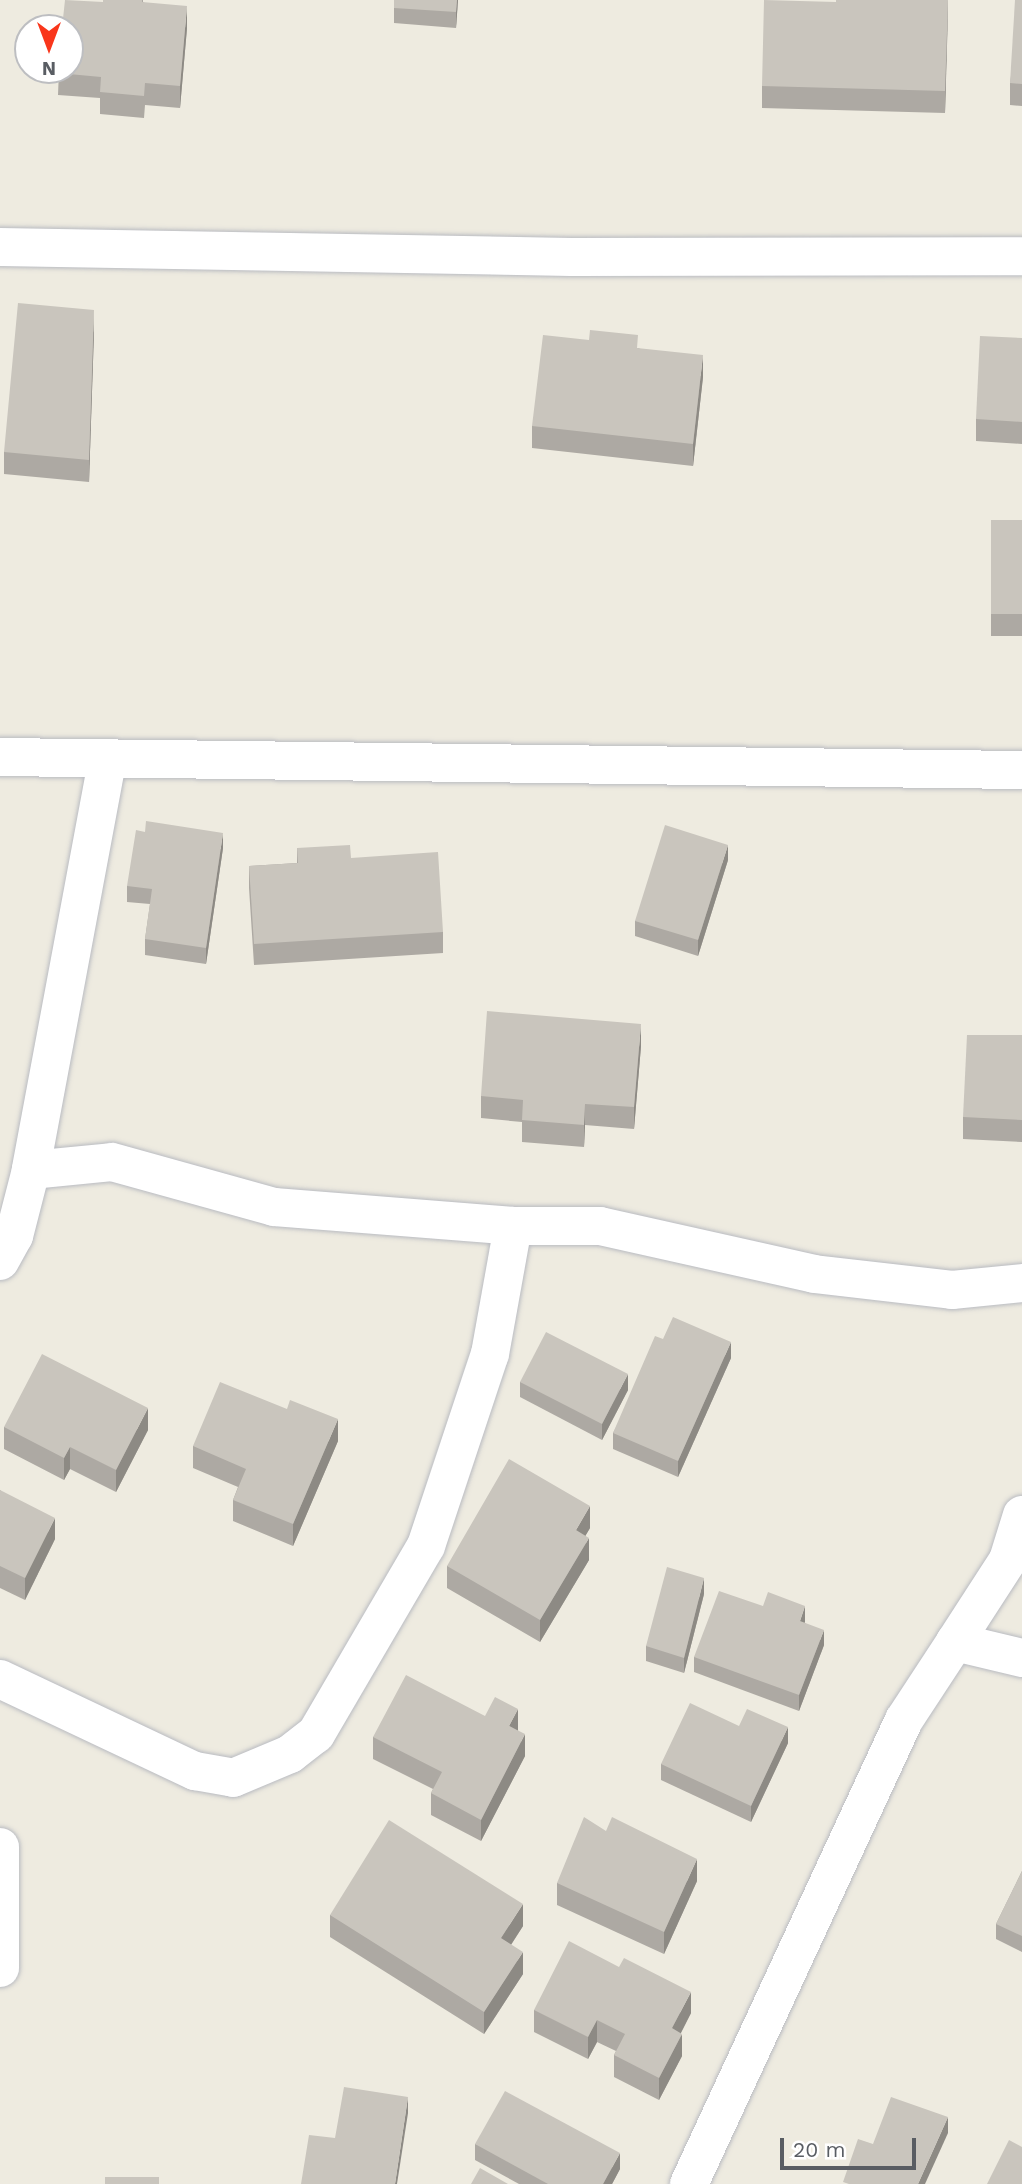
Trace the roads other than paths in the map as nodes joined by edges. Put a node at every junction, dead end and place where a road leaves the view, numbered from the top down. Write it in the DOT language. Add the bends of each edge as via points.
graph roads {
  1 [pos="0,247"];
  2 [pos="1022,256"];
  3 [pos="0,757"];
  4 [pos="107,762"];
  5 [pos="1022,770"];
  6 [pos="31,1170"];
  7 [pos="513,1226"];
  8 [pos="0,1261"];
  9 [pos="1022,1283"];
  10 [pos="1022,1516"];
  11 [pos="955,1642"];
  12 [pos="1022,1658"];
  13 [pos="0,1679"];
  14 [pos="0,1847"];
  15 [pos="0,1968"];
  16 [pos="689,2184"];
  1 -- 2 [label="street" via="571,257"];
  3 -- 4 [label="street"];
  4 -- 5 [label="street"];
  4 -- 6 [label="street"];
  6 -- 7 [label="street" via="112,1162 274,1207"];
  6 -- 8 [label="street" via="14,1236"];
  7 -- 9 [label="street" via="600,1226 814,1274 952,1290"];
  7 -- 13 [label="street" via="490,1354 426,1546 316,1734 290,1754 233,1778 184,1766"];
  10 -- 11 [label="street" via="1009,1560"];
  11 -- 12 [label="street"];
  11 -- 16 [label="street" via="904,1720"];
  14 -- 15 [label="street"];
}
